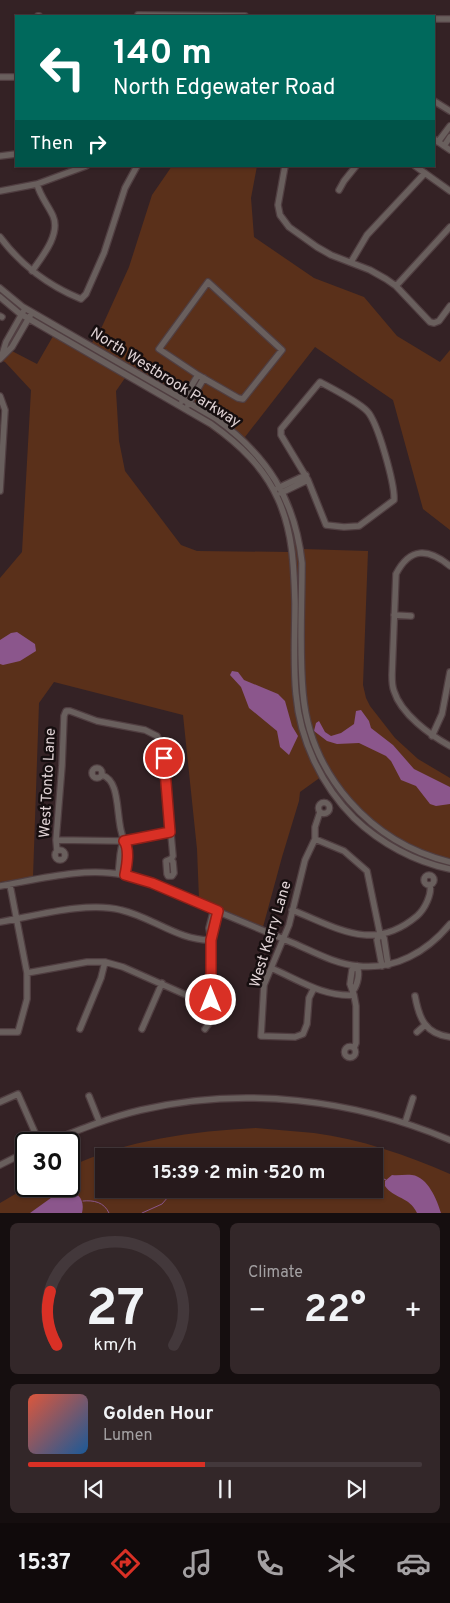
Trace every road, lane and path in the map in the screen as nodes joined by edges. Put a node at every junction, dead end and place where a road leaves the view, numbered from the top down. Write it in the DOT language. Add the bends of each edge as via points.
graph roads {
  1 [pos="435,19"];
  2 [pos="450,19"];
  3 [pos="0,77"];
  4 [pos="15,77"];
  5 [pos="435,102"];
  6 [pos="450,111"];
  7 [pos="450,126"];
  8 [pos="450,137"];
  9 [pos="438,142"];
  10 [pos="450,150"];
  11 [pos="15,154"];
  12 [pos="0,156"];
  13 [pos="84,167"];
  14 [pos="136,167"];
  15 [pos="285,167"];
  16 [pos="355,167"];
  17 [pos="416,167"];
  18 [pos="425,173"];
  19 [pos="37,184"];
  20 [pos="339,190"];
  21 [pos="0,191"];
  22 [pos="450,191"];
  23 [pos="450,227"];
  24 [pos="0,237"];
  25 [pos="351,262"];
  26 [pos="32,271"];
  27 [pos="396,286"];
  28 [pos="0,288"];
  29 [pos="0,298"];
  30 [pos="450,306"];
  31 [pos="25,308"];
  32 [pos="32,312"];
  33 [pos="22,314"];
  34 [pos="28,318"];
  35 [pos="1,358"];
  36 [pos="201,377"];
  37 [pos="0,396"];
  38 [pos="187,401"];
  39 [pos="180,405"];
  40 [pos="186,409"];
  41 [pos="237,435"];
  42 [pos="233,440"];
  43 [pos="227,445"];
  44 [pos="307,477"];
  45 [pos="0,486"];
  46 [pos="0,491"];
  47 [pos="278,491"];
  48 [pos="300,545"];
  49 [pos="292,546"];
  50 [pos="450,566"];
  51 [pos="294,589"];
  52 [pos="302,590"];
  53 [pos="394,615"];
  54 [pos="411,616"];
  55 [pos="295,646"];
  56 [pos="302,646"];
  57 [pos="450,672"];
  58 [pos="432,736"];
  59 [pos="450,746"];
  60 [pos="102,775"];
  61 [pos="320,812"];
  62 [pos="170,832"];
  63 [pos="314,839"];
  64 [pos="56,840"];
  65 [pos="124,841"];
  66 [pos="57,851"];
  67 [pos="171,860"];
  68 [pos="450,862"];
  69 [pos="450,869"];
  70 [pos="122,874"];
  71 [pos="10,885"];
  72 [pos="430,885"];
  73 [pos="0,886"];
  74 [pos="216,910"];
  75 [pos="292,910"];
  76 [pos="17,919"];
  77 [pos="0,922"];
  78 [pos="450,924"];
  79 [pos="380,934"];
  80 [pos="283,939"];
  81 [pos="211,940"];
  82 [pos="105,962"];
  83 [pos="385,965"];
  84 [pos="356,966"];
  85 [pos="271,968"];
  86 [pos="27,973"];
  87 [pos="162,983"];
  88 [pos="314,988"];
  89 [pos="354,993"];
  90 [pos="415,996"];
  91 [pos="211,1000"];
  92 [pos="425,1025"];
  93 [pos="142,1028"];
  94 [pos="80,1029"];
  95 [pos="206,1029"];
  96 [pos="0,1032"];
  97 [pos="417,1032"];
  98 [pos="450,1037"];
  99 [pos="354,1048"];
  100 [pos="89,1096"];
  101 [pos="413,1098"];
  102 [pos="0,1102"];
  103 [pos="99,1122"];
  104 [pos="405,1123"];
  105 [pos="35,1132"];
  106 [pos="74,1132"];
  107 [pos="450,1140"];
  108 [pos="15,1158"];
  109 [pos="0,1165"];
  1 -- 2 [label="street"];
  3 -- 4 [label="street"];
  5 -- 6 [label="street"];
  7 -- 9 [label="street"];
  8 -- 9 [label="street"];
  9 -- 10 [label="street"];
  11 -- 12 [label="street"];
  13 -- 19 [label="street"];
  14 -- 26 [label="street" via="125,188 104,253 81,299"];
  15 -- 25 [label="street" via="278,201 280,215 289,227 317,248"];
  16 -- 20 [label="street"];
  17 -- 18 [label="street"];
  18 -- 22 [label="street"];
  18 -- 25 [label="street" via="367,235"];
  19 -- 21 [label="street"];
  19 -- 26 [label="street" via="55,225 54,233"];
  23 -- 27 [label="street"];
  24 -- 26 [label="street"];
  25 -- 27 [label="street"];
  27 -- 30 [label="street" via="430,322 439,321"];
  28 -- 31 [label="street, North Westbrook Parkway"];
  29 -- 33 [label="street, North Westbrook Parkway"];
  31 -- 32 [label="street, North Westbrook Parkway"];
  31 -- 33 [label="street"];
  32 -- 34 [label="street"];
  32 -- 38 [label="street, North Westbrook Parkway"];
  33 -- 34 [label="street, North Westbrook Parkway"];
  33 -- 35 [label="street"];
  34 -- 35 [label="street" via="12,347"];
  34 -- 39 [label="street, North Westbrook Parkway"];
  36 -- 36 [label="street" via="159,349 208,282 282,350 243,399"];
  36 -- 38 [label="street"];
  37 -- 45 [label="street" via="5,410"];
  38 -- 39 [label="street"];
  38 -- 40 [label="street"];
  38 -- 41 [label="street, North Westbrook Parkway"];
  39 -- 40 [label="street, North Westbrook Parkway"];
  40 -- 42 [label="street, North Westbrook Parkway"];
  41 -- 42 [label="street"];
  41 -- 47 [label="street, North Westbrook Parkway" via="266,464"];
  42 -- 43 [label="street"];
  42 -- 47 [label="street, North Westbrook Parkway"];
  44 -- 44 [label="street" via="326,525 359,526 394,500 390,471 368,412 320,382 281,429 281,435"];
  44 -- 47 [label="street"];
  45 -- 46 [label="street"];
  47 -- 48 [label="street, North Westbrook Parkway" via="292,516"];
  47 -- 49 [label="street, North Westbrook Parkway"];
  48 -- 49 [label="street"];
  48 -- 52 [label="street, North Westbrook Parkway"];
  49 -- 51 [label="street, North Westbrook Parkway"];
  50 -- 53 [label="street" via="424,553 402,561 396,574"];
  51 -- 52 [label="street"];
  51 -- 55 [label="street, North Westbrook Parkway"];
  52 -- 56 [label="street, North Westbrook Parkway"];
  53 -- 54 [label="street"];
  53 -- 58 [label="street" via="394,691 401,705"];
  55 -- 56 [label="street"];
  55 -- 69 [label="street, North Westbrook Parkway" via="296,694 301,723 313,758 329,787 349,812 378,837 402,852"];
  56 -- 68 [label="street, North Westbrook Parkway" via="303,693 308,721 316,748 335,783 368,821 390,837 412,849"];
  57 -- 58 [label="street" via="442,714"];
  58 -- 59 [label="street"];
  60 -- 65 [label="street" via="114,786 118,822"];
  61 -- 63 [label="street, West Kerry Lane"];
  62 -- 64 [label="street, West Tonto Lane" via="164,758 157,736 145,730 66,711"];
  62 -- 65 [label="street"];
  62 -- 67 [label="street"];
  63 -- 75 [label="street, West Kerry Lane"];
  63 -- 79 [label="street" via="344,851 368,871"];
  64 -- 65 [label="street"];
  64 -- 66 [label="street, West Tonto Lane"];
  65 -- 70 [label="street" via="121,845"];
  70 -- 71 [label="street" via="79,873"];
  70 -- 74 [label="street"];
  71 -- 73 [label="street"];
  71 -- 76 [label="street"];
  72 -- 79 [label="street" via="431,890 420,914 392,931"];
  74 -- 80 [label="street"];
  74 -- 81 [label="street" via="209,928"];
  75 -- 79 [label="street" via="355,935"];
  75 -- 80 [label="street, West Kerry Lane"];
  76 -- 77 [label="street"];
  76 -- 81 [label="street" via="83,908 120,909 188,936"];
  76 -- 86 [label="street"];
  78 -- 83 [label="street" via="430,946 416,955"];
  79 -- 83 [label="street" via="384,938"];
  80 -- 84 [label="street"];
  80 -- 85 [label="street, West Kerry Lane"];
  81 -- 91 [label="street"];
  82 -- 86 [label="street" via="87,962"];
  82 -- 87 [label="street"];
  82 -- 94 [label="street"];
  83 -- 84 [label="street"];
  84 -- 89 [label="street" via="352,970 350,984"];
  85 -- 88 [label="street"];
  85 -- 88 [label="street, West Kerry Lane" via="264,985 261,1036 294,1037 303,1034 309,998"];
  86 -- 96 [label="street" via="27,999 18,1032"];
  87 -- 91 [label="street" via="193,998"];
  87 -- 93 [label="street"];
  88 -- 89 [label="street" via="343,996"];
  89 -- 99 [label="street"];
  90 -- 92 [label="street"];
  91 -- 95 [label="street" via="210,1022"];
  92 -- 97 [label="street"];
  92 -- 98 [label="street" via="441,1036"];
  100 -- 103 [label="street"];
  101 -- 104 [label="street"];
  102 -- 105 [label="street" via="18,1094"];
  103 -- 104 [label="street" via="174,1104 256,1098 314,1101"];
  103 -- 106 [label="street"];
  104 -- 107 [label="street"];
  108 -- 109 [label="street"];
}
